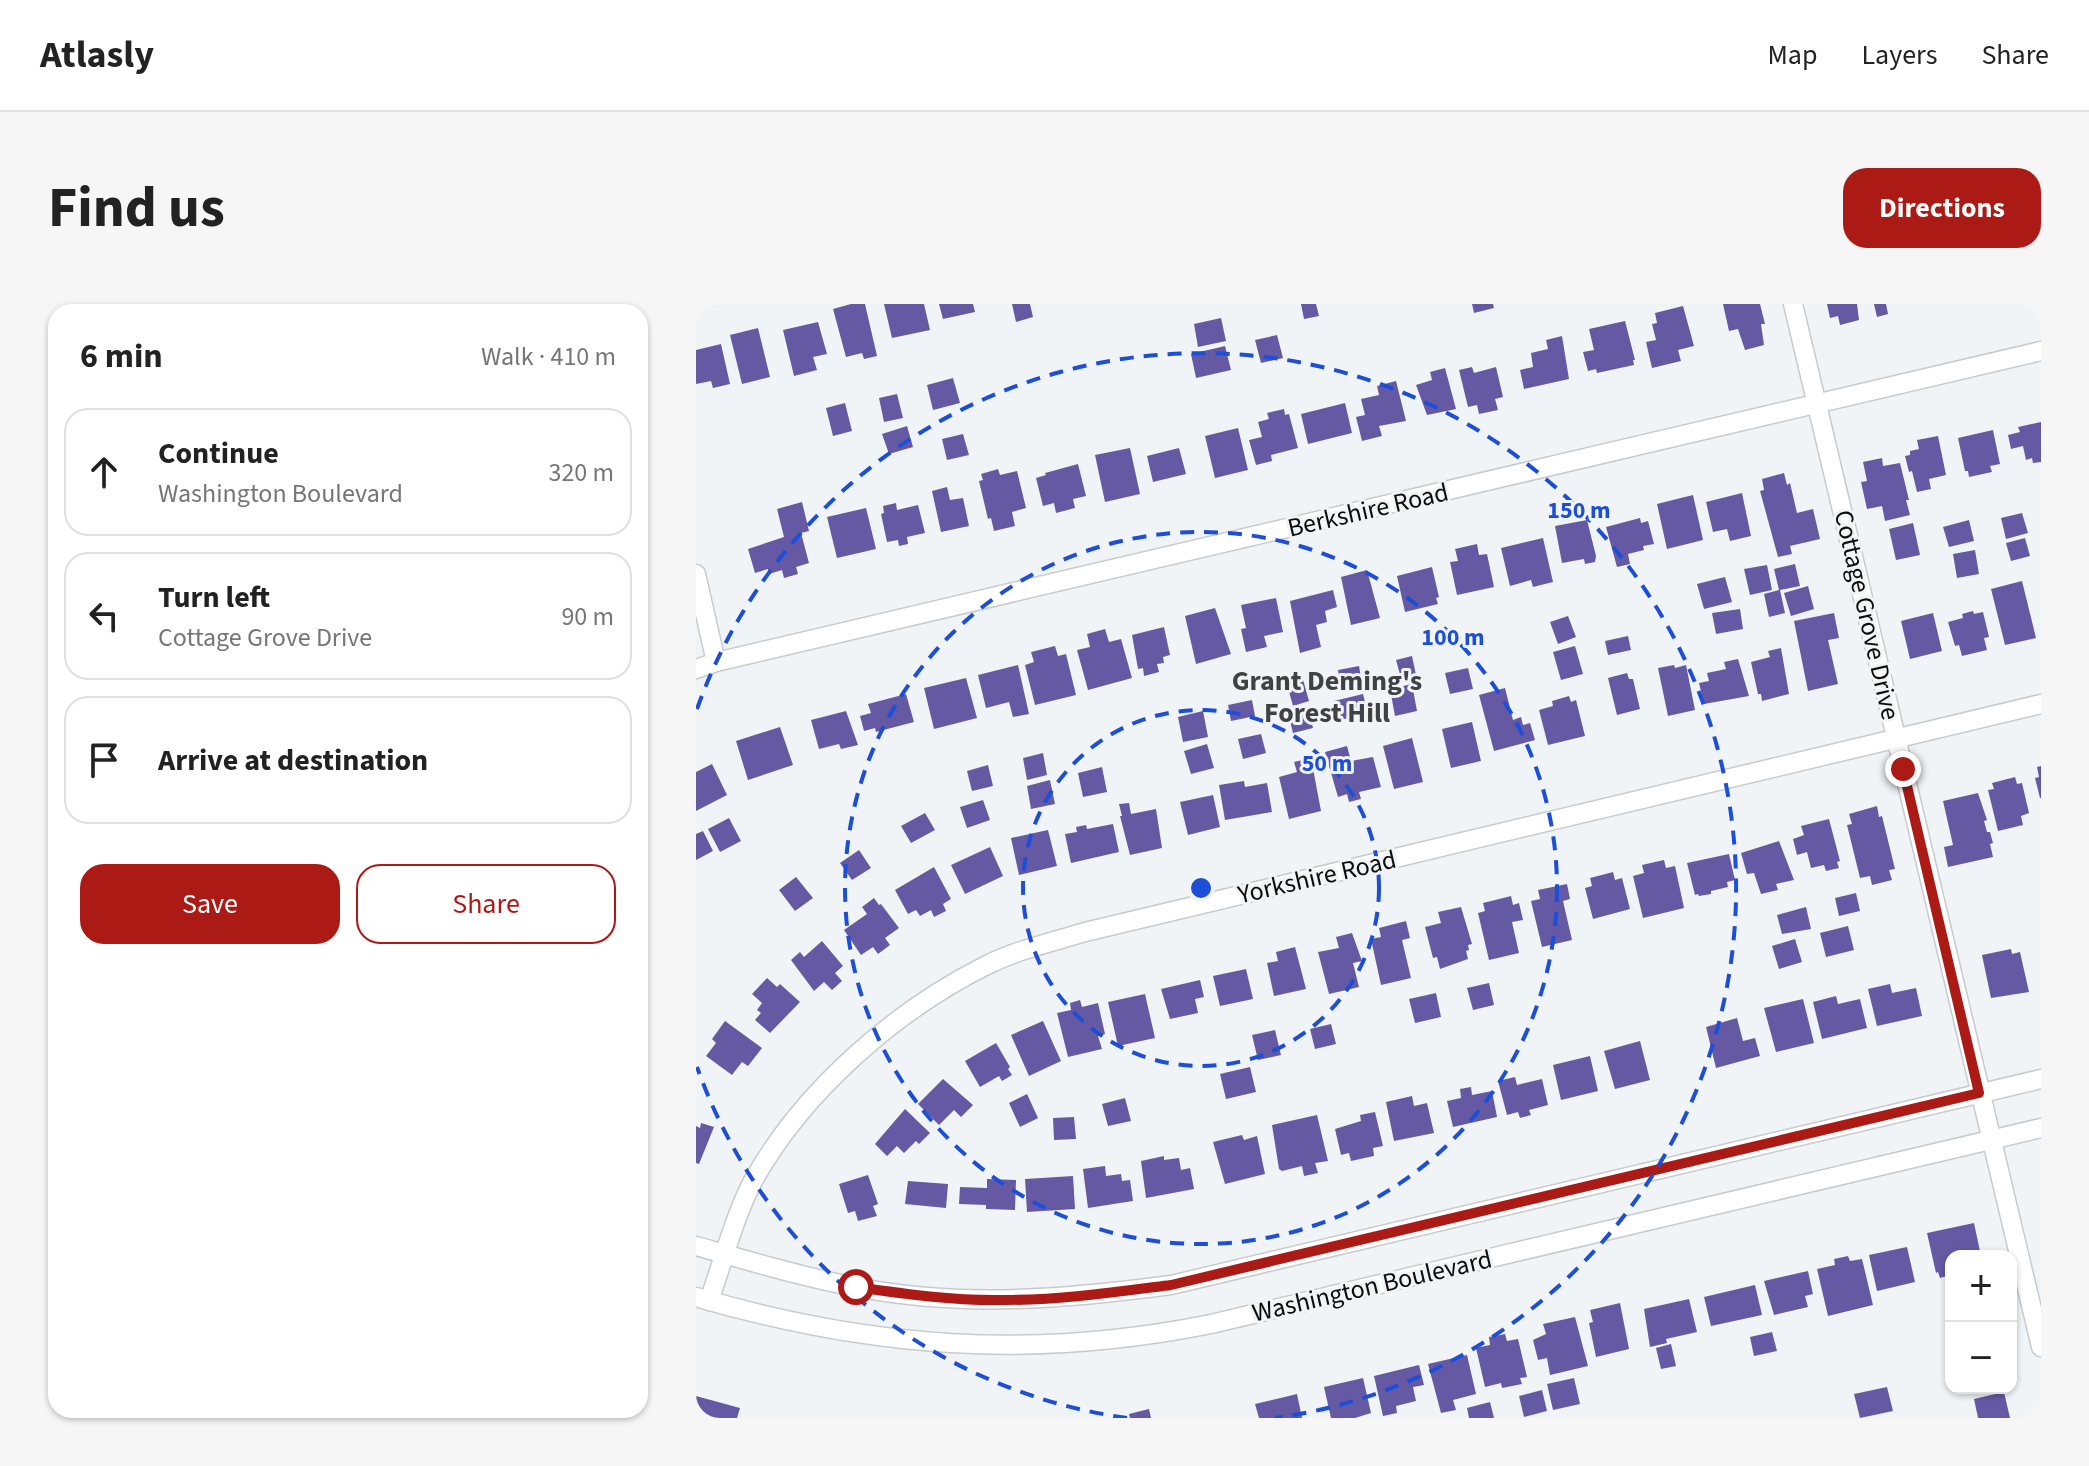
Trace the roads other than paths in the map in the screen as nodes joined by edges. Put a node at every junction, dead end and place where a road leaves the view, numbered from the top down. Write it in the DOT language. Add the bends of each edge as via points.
graph roads {
  1 [pos="1793,304"];
  2 [pos="2041,351"];
  3 [pos="1817,405"];
  4 [pos="696,574"];
  5 [pos="716,662"];
  6 [pos="696,669"];
  7 [pos="2041,704"];
  8 [pos="1896,739"];
  9 [pos="2041,1079"];
  10 [pos="1979,1093"];
  11 [pos="2041,1128"];
  12 [pos="1991,1140"];
  13 [pos="696,1246"];
  14 [pos="726,1254"];
  15 [pos="702,1299"];
  16 [pos="2041,1347"];
  1 -- 3 [label="street, Cottage Grove Drive"];
  2 -- 3 [label="street, Berkshire Road"];
  3 -- 5 [label="street, Berkshire Road"];
  3 -- 8 [label="street, Cottage Grove Drive"];
  4 -- 5 [label="street"];
  5 -- 6 [label="street, Berkshire Road"];
  7 -- 8 [label="street, Yorkshire Road"];
  8 -- 10 [label="street, Cottage Grove Drive"];
  8 -- 14 [label="street, Yorkshire Road" via="1085,932 989,964 892,1024 815,1098 752,1183"];
  9 -- 10 [label="street, Washington Boulevard"];
  10 -- 12 [label="street, Cottage Grove Drive"];
  10 -- 14 [label="street, Washington Boulevard" via="1171,1285 1004,1300 914,1296"];
  11 -- 12 [label="street, Washington Boulevard"];
  12 -- 15 [label="street, Washington Boulevard" via="1211,1324 1137,1336 1053,1345 905,1341"];
  12 -- 16 [label="street, Cottage Grove Drive"];
  13 -- 14 [label="street, Washington Boulevard"];
  14 -- 15 [label="street, Yorkshire Road"];
}
